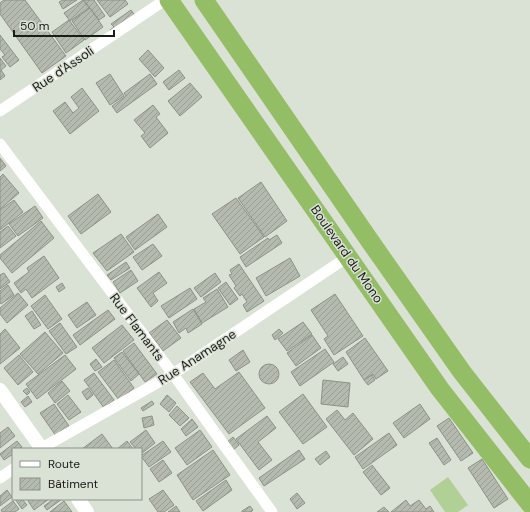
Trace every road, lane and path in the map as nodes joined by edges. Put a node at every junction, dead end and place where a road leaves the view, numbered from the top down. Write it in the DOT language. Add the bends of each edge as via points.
graph roads {
  1 [pos="165,0"];
  2 [pos="170,0"];
  3 [pos="204,0"];
  4 [pos="0,111"];
  5 [pos="0,144"];
  6 [pos="349,256"];
  7 [pos="173,374"];
  8 [pos="0,390"];
  9 [pos="40,448"];
  10 [pos="43,448"];
  11 [pos="530,459"];
  12 [pos="12,470"];
  13 [pos="0,478"];
  14 [pos="79,500"];
  15 [pos="530,504"];
  16 [pos="87,512"];
  17 [pos="272,512"];
  1 -- 4 [label="street, Rue d'Assoli"];
  2 -- 6 [label="highway, Boulevard du Mono"];
  3 -- 11 [label="highway, Boulevard du Mono" via="462,372"];
  5 -- 7 [label="street, Rue Flamants"];
  6 -- 7 [label="street, Rue Anamagne"];
  6 -- 15 [label="highway, Boulevard du Mono" via="440,389"];
  7 -- 10 [label="street, Rue Anamagne"];
  7 -- 17 [label="street, Rue Flamants"];
  8 -- 9 [label="street"];
  12 -- 13 [label="street"];
  14 -- 16 [label="street"];
}
